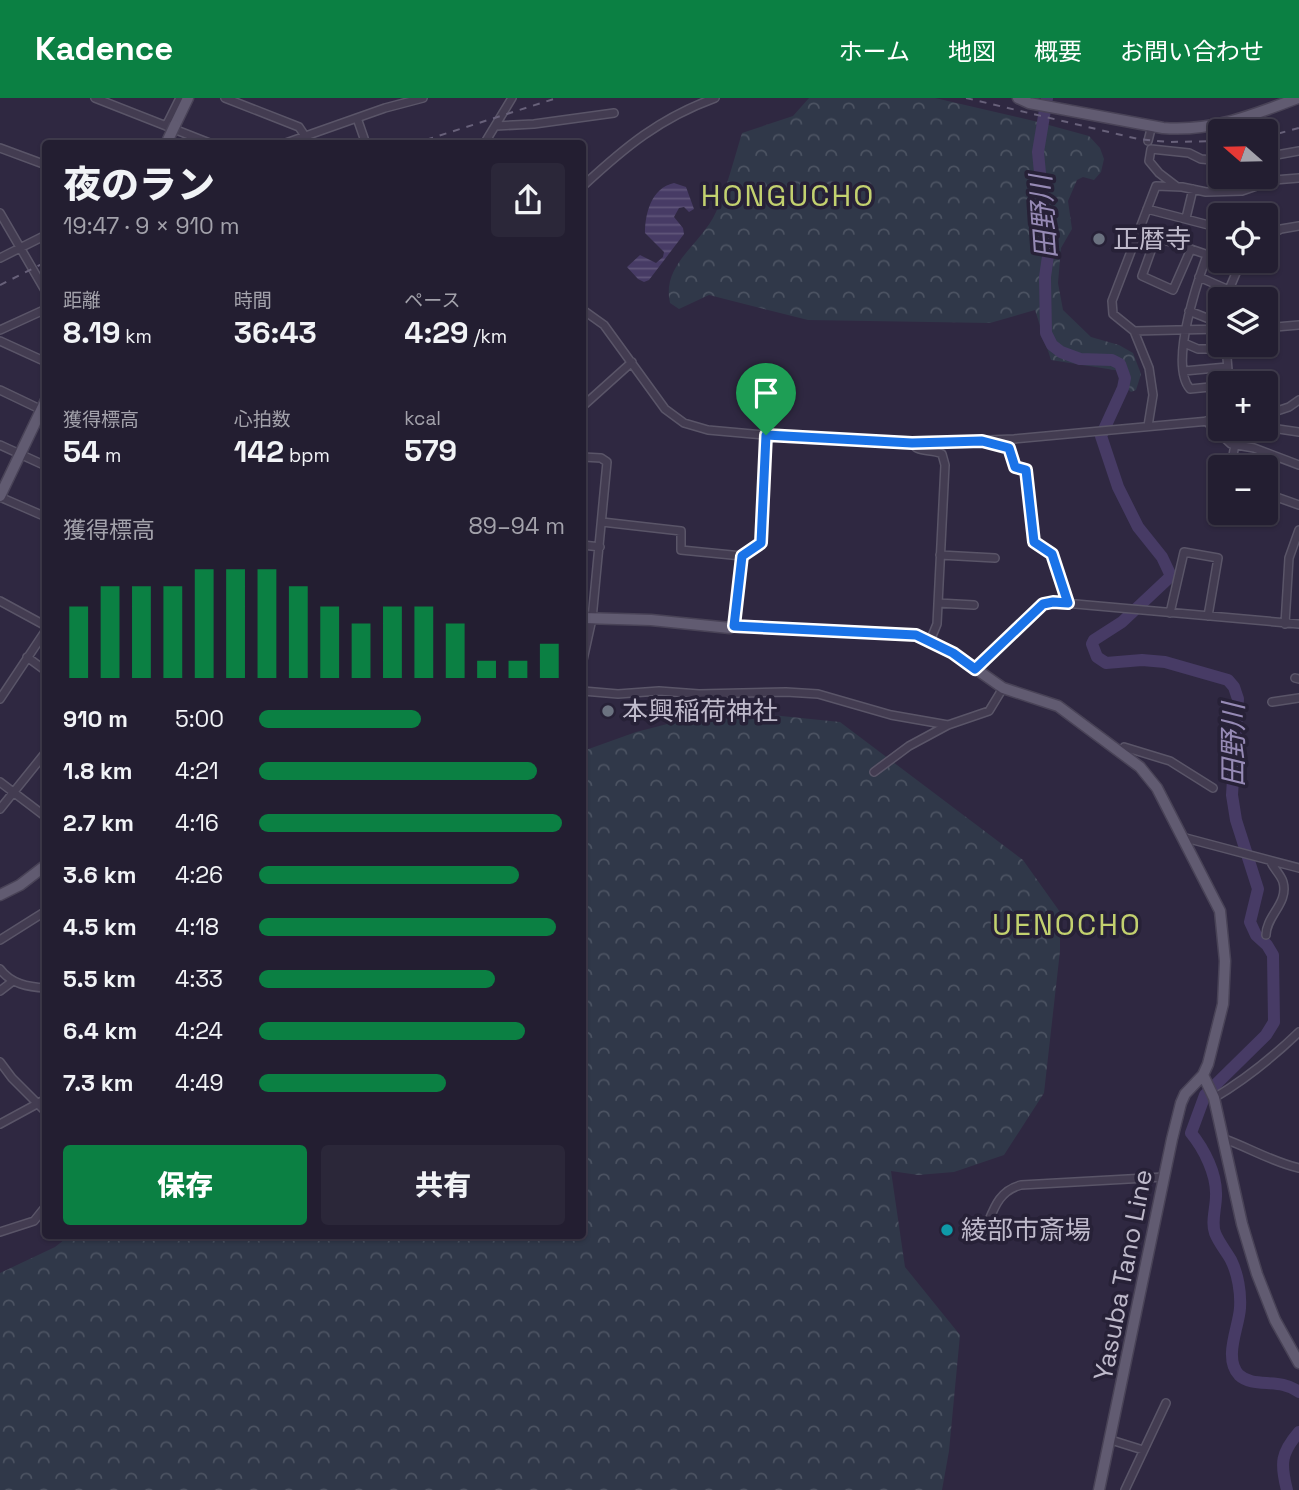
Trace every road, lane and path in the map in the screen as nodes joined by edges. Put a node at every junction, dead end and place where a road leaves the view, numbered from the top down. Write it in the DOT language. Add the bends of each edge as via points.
graph roads {
  1 [pos="95,98"];
  2 [pos="180,98"];
  3 [pos="188,98"];
  4 [pos="225,98"];
  5 [pos="423,98"];
  6 [pos="512,98"];
  7 [pos="715,98"];
  8 [pos="1018,98"];
  9 [pos="1298,98"];
  10 [pos="614,113"];
  11 [pos="357,118"];
  12 [pos="496,125"];
  13 [pos="1152,125"];
  14 [pos="170,126"];
  15 [pos="305,136"];
  16 [pos="167,140"];
  17 [pos="203,140"];
  18 [pos="294,140"];
  19 [pos="365,140"];
  20 [pos="487,140"];
  21 [pos="1148,141"];
  22 [pos="0,148"];
  23 [pos="1299,151"];
  24 [pos="1278,155"];
  25 [pos="1208,160"];
  26 [pos="42,164"];
  27 [pos="1299,178"];
  28 [pos="586,184"];
  29 [pos="1176,187"];
  30 [pos="1193,189"];
  31 [pos="1147,209"];
  32 [pos="0,213"];
  33 [pos="1186,218"];
  34 [pos="1208,225"];
  35 [pos="1299,226"];
  36 [pos="1278,230"];
  37 [pos="1138,231"];
  38 [pos="42,237"];
  39 [pos="1156,237"];
  40 [pos="20,249"];
  41 [pos="1191,249"];
  42 [pos="1207,255"];
  43 [pos="0,258"];
  44 [pos="1199,277"];
  45 [pos="42,285"];
  46 [pos="1222,287"];
  47 [pos="42,311"];
  48 [pos="1189,311"];
  49 [pos="586,312"];
  50 [pos="1208,319"];
  51 [pos="1208,325"];
  52 [pos="1299,325"];
  53 [pos="1278,327"];
  54 [pos="0,330"];
  55 [pos="1186,330"];
  56 [pos="1134,331"];
  57 [pos="0,341"];
  58 [pos="1184,343"];
  59 [pos="1208,348"];
  60 [pos="1226,357"];
  61 [pos="42,360"];
  62 [pos="632,362"];
  63 [pos="1227,367"];
  64 [pos="1184,371"];
  65 [pos="1228,371"];
  66 [pos="1208,387"];
  67 [pos="0,390"];
  68 [pos="1299,400"];
  69 [pos="586,402"];
  70 [pos="42,406"];
  71 [pos="42,411"];
  72 [pos="1278,411"];
  73 [pos="1206,421"];
  74 [pos="1148,426"];
  75 [pos="1278,429"];
  76 [pos="1299,432"];
  77 [pos="766,435"];
  78 [pos="982,441"];
  79 [pos="912,443"];
  80 [pos="1235,444"];
  81 [pos="0,445"];
  82 [pos="21,454"];
  83 [pos="1233,455"];
  84 [pos="586,457"];
  85 [pos="42,464"];
  86 [pos="1299,465"];
  87 [pos="0,496"];
  88 [pos="1278,498"];
  89 [pos="1299,505"];
  90 [pos="42,515"];
  91 [pos="602,522"];
  92 [pos="1299,530"];
  93 [pos="586,545"];
  94 [pos="600,547"];
  95 [pos="940,555"];
  96 [pos="742,556"];
  97 [pos="995,558"];
  98 [pos="0,601"];
  99 [pos="938,603"];
  100 [pos="1068,603"];
  101 [pos="974,605"];
  102 [pos="1170,612"];
  103 [pos="1208,616"];
  104 [pos="588,619"];
  105 [pos="1285,624"];
  106 [pos="1299,624"];
  107 [pos="42,626"];
  108 [pos="734,626"];
  109 [pos="42,634"];
  110 [pos="930,641"];
  111 [pos="27,657"];
  112 [pos="42,668"];
  113 [pos="975,669"];
  114 [pos="1003,688"];
  115 [pos="586,691"];
  116 [pos="1299,698"];
  117 [pos="0,699"];
  118 [pos="1272,702"];
  119 [pos="948,725"];
  120 [pos="1121,752"];
  121 [pos="42,757"];
  122 [pos="874,772"];
  123 [pos="0,782"];
  124 [pos="1213,788"];
  125 [pos="13,793"];
  126 [pos="0,809"];
  127 [pos="42,814"];
  128 [pos="1182,837"];
  129 [pos="1271,862"];
  130 [pos="42,868"];
  131 [pos="1299,868"];
  132 [pos="0,895"];
  133 [pos="42,914"];
  134 [pos="1266,935"];
  135 [pos="0,940"];
  136 [pos="0,969"];
  137 [pos="13,981"];
  138 [pos="42,987"];
  139 [pos="0,991"];
  140 [pos="1299,1031"];
  141 [pos="0,1062"];
  142 [pos="1203,1075"];
  143 [pos="1212,1092"];
  144 [pos="42,1101"];
  145 [pos="0,1124"];
  146 [pos="1222,1138"];
  147 [pos="1299,1168"];
  148 [pos="1164,1177"];
  149 [pos="42,1211"];
  150 [pos="0,1232"];
  151 [pos="984,1232"];
  152 [pos="1299,1363"];
  153 [pos="1166,1403"];
  154 [pos="1111,1440"];
  155 [pos="1143,1450"];
  156 [pos="1100,1490"];
  157 [pos="1125,1490"];
  1 -- 14 [label="street"];
  2 -- 14 [label="street"];
  3 -- 14 [label="main road"];
  4 -- 15 [label="street" via="299,127"];
  5 -- 11 [label="street"];
  6 -- 12 [label="street"];
  7 -- 28 [label="street" via="654,128"];
  8 -- 13 [label="main road"];
  9 -- 13 [label="main road" via="1199,129"];
  10 -- 12 [label="street"];
  11 -- 15 [label="street"];
  11 -- 19 [label="street"];
  12 -- 20 [label="street"];
  13 -- 21 [label="street"];
  14 -- 16 [label="main road, bridge"];
  14 -- 17 [label="street"];
  15 -- 18 [label="street"];
  22 -- 26 [label="street"];
  23 -- 24 [label="street"];
  25 -- 29 [label="street" via="1151,149 1149,161"];
  27 -- 30 [label="street" via="1274,180 1242,191"];
  29 -- 30 [label="street"];
  29 -- 31 [label="street" via="1156,186"];
  30 -- 33 [label="street"];
  31 -- 33 [label="street"];
  31 -- 37 [label="street"];
  32 -- 40 [label="street"];
  33 -- 34 [label="street"];
  35 -- 36 [label="street"];
  37 -- 39 [label="street"];
  37 -- 56 [label="street" via="1112,301 1113,314"];
  38 -- 40 [label="street"];
  39 -- 41 [label="street"];
  39 -- 41 [label="street" via="1142,275 1173,290"];
  40 -- 43 [label="street"];
  40 -- 45 [label="street"];
  41 -- 42 [label="street"];
  42 -- 44 [label="street"];
  44 -- 46 [label="street"];
  44 -- 48 [label="street"];
  47 -- 54 [label="street"];
  48 -- 50 [label="street"];
  48 -- 55 [label="street"];
  49 -- 62 [label="street" via="604,325"];
  51 -- 55 [label="street"];
  52 -- 53 [label="street"];
  55 -- 56 [label="street"];
  55 -- 58 [label="street"];
  56 -- 74 [label="street" via="1149,368 1153,394"];
  57 -- 61 [label="street"];
  58 -- 59 [label="street"];
  58 -- 64 [label="street"];
  60 -- 63 [label="street"];
  62 -- 69 [label="street"];
  62 -- 77 [label="street" via="665,409 684,423"];
  63 -- 64 [label="street"];
  63 -- 65 [label="street"];
  64 -- 66 [label="street" via="1190,389"];
  67 -- 70 [label="street"];
  68 -- 72 [label="street"];
  71 -- 82 [label="main road"];
  73 -- 74 [label="street"];
  73 -- 80 [label="street"];
  74 -- 78 [label="street"];
  75 -- 76 [label="street"];
  77 -- 79 [label="street"];
  77 -- 96 [label="street" via="761,543"];
  78 -- 79 [label="street"];
  78 -- 100 [label="street" via="1009,448 1015,467 1026,470 1034,542 1052,554"];
  79 -- 95 [label="street" via="922,451 942,454 945,464"];
  80 -- 83 [label="street"];
  80 -- 86 [label="street"];
  81 -- 82 [label="street"];
  82 -- 85 [label="street"];
  82 -- 87 [label="main road"];
  84 -- 91 [label="street" via="607,462"];
  87 -- 90 [label="street"];
  88 -- 89 [label="street"];
  91 -- 94 [label="street"];
  91 -- 96 [label="street" via="681,531 681,551"];
  92 -- 105 [label="street" via="1289,558"];
  93 -- 94 [label="street"];
  94 -- 104 [label="street"];
  95 -- 97 [label="street"];
  95 -- 99 [label="street"];
  96 -- 108 [label="street"];
  98 -- 107 [label="street"];
  99 -- 101 [label="street"];
  99 -- 110 [label="street"];
  100 -- 102 [label="street"];
  100 -- 113 [label="street" via="1043,604"];
  102 -- 103 [label="street"];
  102 -- 103 [label="street" via="1184,552 1218,558"];
  103 -- 105 [label="street"];
  104 -- 108 [label="main road"];
  105 -- 106 [label="street"];
  108 -- 110 [label="main road" via="894,633"];
  109 -- 111 [label="street"];
  110 -- 113 [label="main road"];
  111 -- 112 [label="street"];
  111 -- 117 [label="street"];
  113 -- 114 [label="main road"];
  114 -- 119 [label="street" via="989,711"];
  114 -- 120 [label="main road" via="1058,706"];
  115 -- 119 [label="street" via="818,694"];
  116 -- 118 [label="street"];
  119 -- 122 [label="street"];
  120 -- 124 [label="street" via="1124,747 1170,761"];
  120 -- 128 [label="main road" via="1157,788"];
  121 -- 125 [label="street"];
  123 -- 125 [label="street"];
  125 -- 126 [label="street"];
  125 -- 127 [label="street"];
  128 -- 129 [label="street"];
  128 -- 142 [label="main road" via="1220,911 1225,961 1223,1004"];
  129 -- 131 [label="street"];
  129 -- 134 [label="street" via="1283,880 1284,892"];
  130 -- 132 [label="main road"];
  133 -- 135 [label="street"];
  136 -- 137 [label="street"];
  137 -- 138 [label="street"];
  137 -- 139 [label="street"];
  140 -- 143 [label="street" via="1240,1083"];
  141 -- 144 [label="street" via="12,1078"];
  142 -- 143 [label="main road"];
  142 -- 148 [label="main road, Yasuba Tano Line" via="1181,1103"];
  143 -- 146 [label="main road"];
  144 -- 145 [label="street"];
  146 -- 147 [label="street"];
  146 -- 152 [label="main road" via="1257,1274"];
  148 -- 151 [label="street" via="1011,1188 997,1203"];
  148 -- 154 [label="main road, Yasuba Tano Line"];
  149 -- 150 [label="street" via="34,1221"];
  153 -- 155 [label="street"];
  154 -- 155 [label="street"];
  154 -- 156 [label="main road, Yasuba Tano Line"];
  155 -- 157 [label="street"];
}
